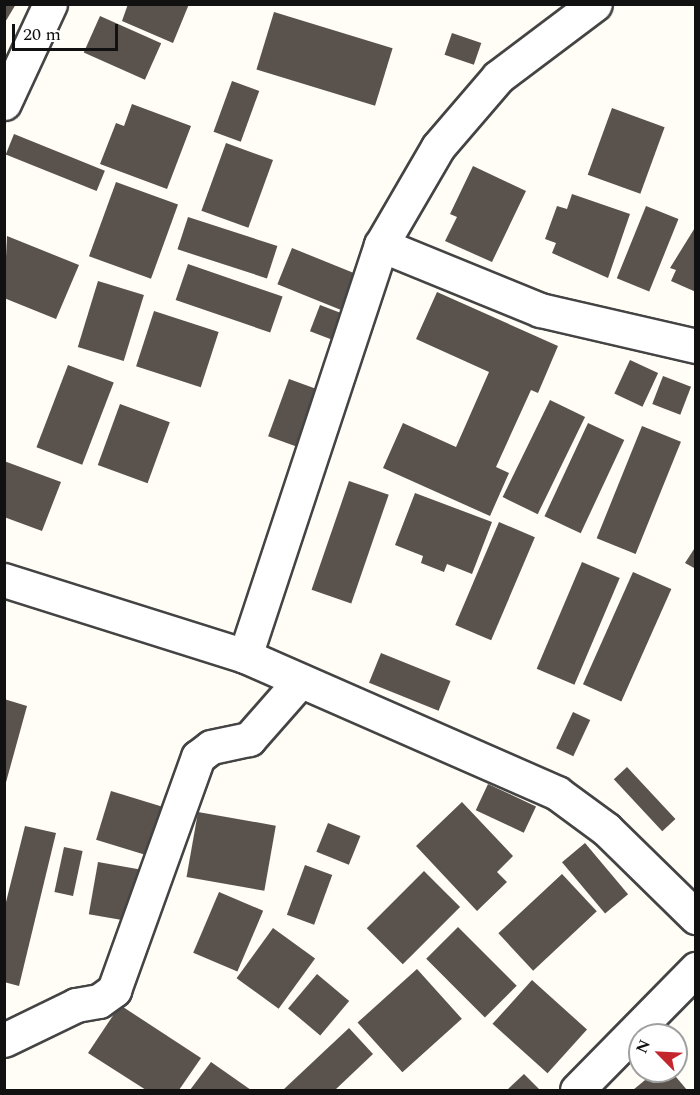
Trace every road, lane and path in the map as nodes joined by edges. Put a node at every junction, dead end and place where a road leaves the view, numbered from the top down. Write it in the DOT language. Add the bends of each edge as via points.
graph roads {
  1 [pos="50,4"];
  2 [pos="595,4"];
  3 [pos="4,103"];
  4 [pos="381,245"];
  5 [pos="696,346"];
  6 [pos="4,580"];
  7 [pos="245,656"];
  8 [pos="300,681"];
  9 [pos="696,916"];
  10 [pos="696,969"];
  11 [pos="4,1040"];
  12 [pos="577,1090"];
  1 -- 3 [label="street"];
  2 -- 4 [label="street" via="498,77 438,147"];
  4 -- 5 [label="street" via="540,310"];
  4 -- 7 [label="street"];
  6 -- 7 [label="street"];
  7 -- 8 [label="street"];
  8 -- 9 [label="street" via="557,793 606,829"];
  8 -- 11 [label="street" via="249,739 211,747 198,757 114,990 99,1001 76,1005"];
  10 -- 12 [label="street"];
}
